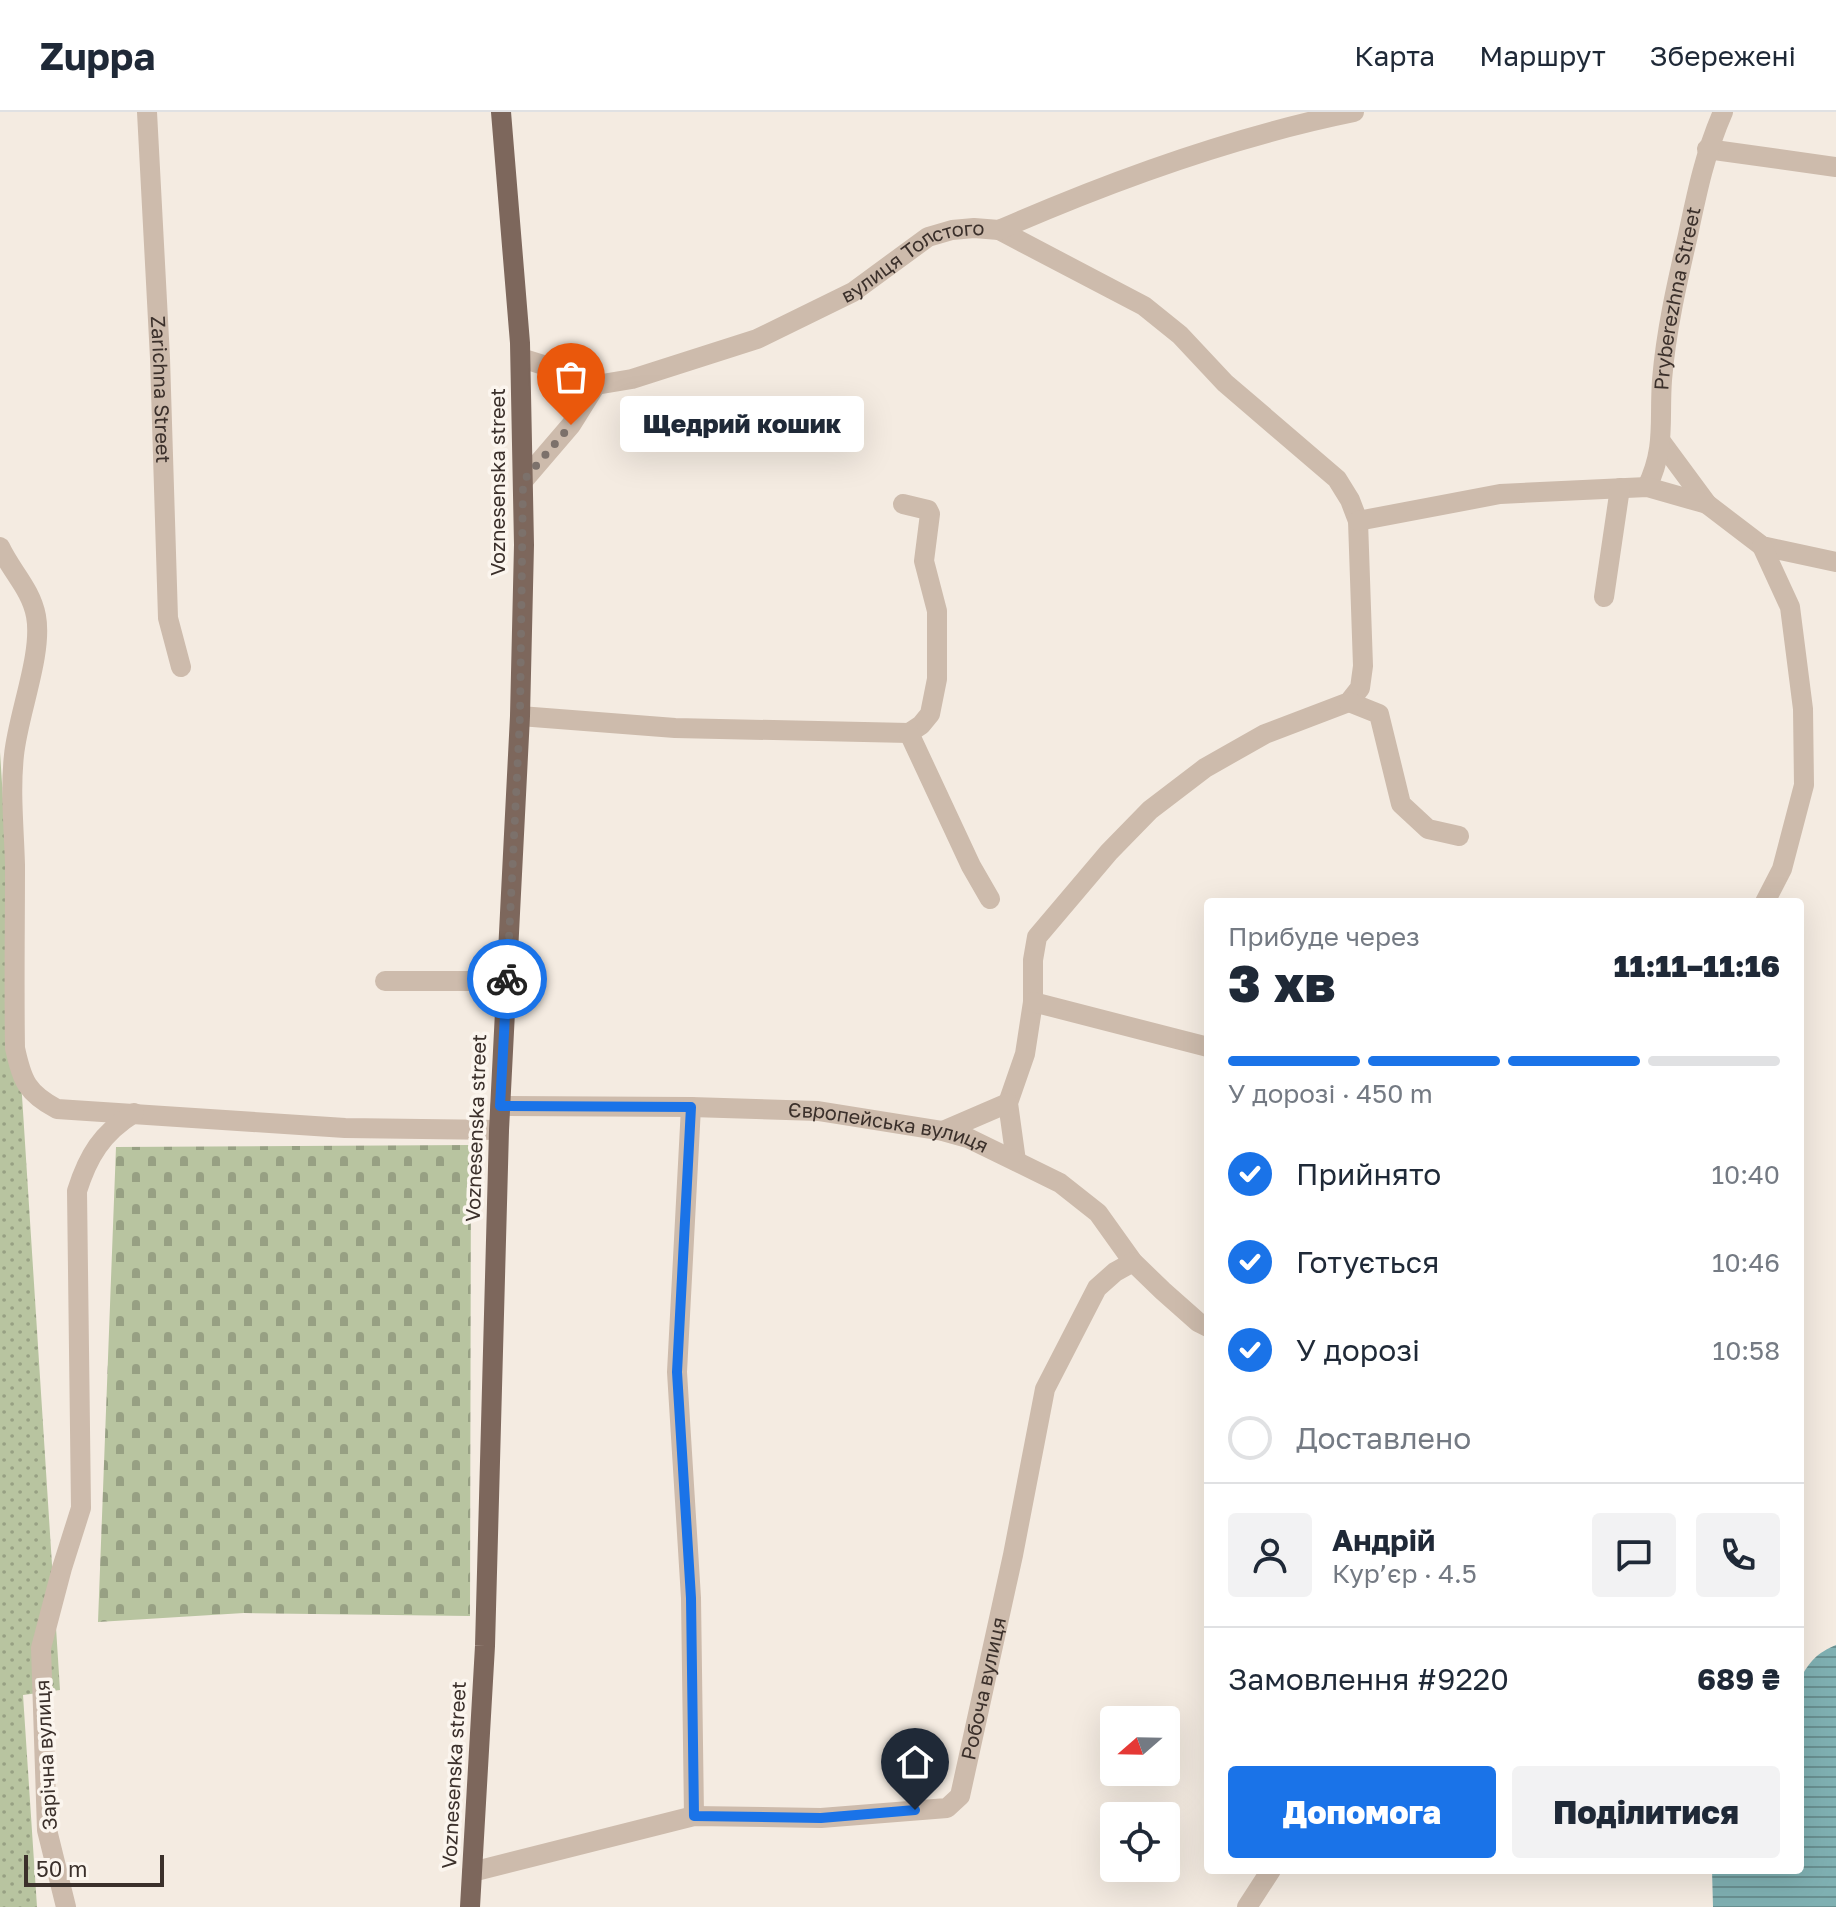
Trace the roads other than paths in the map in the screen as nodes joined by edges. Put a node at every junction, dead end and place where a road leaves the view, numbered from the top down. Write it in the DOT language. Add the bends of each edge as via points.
graph roads {
  1 [pos="147,112"];
  2 [pos="501,112"];
  3 [pos="1354,112"];
  4 [pos="1723,112"];
  5 [pos="1707,149"];
  6 [pos="1836,167"];
  7 [pos="999,230"];
  8 [pos="521,358"];
  9 [pos="596,385"];
  10 [pos="1662,443"];
  11 [pos="523,481"];
  12 [pos="1647,487"];
  13 [pos="1620,488"];
  14 [pos="903,504"];
  15 [pos="1707,504"];
  16 [pos="1358,521"];
  17 [pos="1762,546"];
  18 [pos="0,547"];
  19 [pos="1836,562"];
  20 [pos="1604,597"];
  21 [pos="181,667"];
  22 [pos="1349,702"];
  23 [pos="520,716"];
  24 [pos="909,733"];
  25 [pos="0,780"];
  26 [pos="11,803"];
  27 [pos="1459,836"];
  28 [pos="1767,898"];
  29 [pos="990,899"];
  30 [pos="385,981"];
  31 [pos="507,981"];
  32 [pos="1033,1002"];
  33 [pos="1204,1046"];
  34 [pos="1008,1103"];
  35 [pos="500,1106"];
  36 [pos="691,1107"];
  37 [pos="134,1113"];
  38 [pos="499,1130"];
  39 [pos="943,1131"];
  40 [pos="1016,1161"];
  41 [pos="1133,1262"];
  42 [pos="1204,1325"];
  43 [pos="694,1816"];
  44 [pos="472,1872"];
  45 [pos="1268,1874"];
  46 [pos="66,1907"];
  47 [pos="470,1907"];
  48 [pos="1247,1907"];
  1 -- 21 [label="street, Zarichna Street" via="168,618"];
  2 -- 8 [label="main road, Voznesenska street"];
  3 -- 7 [label="street, вулиця Толстого" via="1284,126 1153,169"];
  4 -- 5 [label="street, Pryberezhna Street"];
  5 -- 6 [label="street"];
  5 -- 10 [label="street, Pryberezhna Street" via="1676,286 1662,380"];
  7 -- 9 [label="street, вулиця Толстого" via="963,229 928,237 853,292 757,339 632,379"];
  7 -- 16 [label="street" via="1144,306 1180,335 1225,383 1337,479"];
  8 -- 9 [label="street"];
  8 -- 11 [label="main road, Voznesenska street"];
  9 -- 11 [label="street" via="571,425"];
  10 -- 12 [label="street, Pryberezhna Street"];
  10 -- 15 [label="street"];
  11 -- 23 [label="main road, Voznesenska street"];
  12 -- 13 [label="street"];
  12 -- 15 [label="street"];
  13 -- 16 [label="street" via="1500,494"];
  13 -- 20 [label="street"];
  14 -- 24 [label="street" via="930,514 924,561 937,611 937,679 930,714"];
  15 -- 17 [label="street"];
  16 -- 22 [label="street" via="1363,666 1360,688"];
  17 -- 19 [label="street"];
  17 -- 28 [label="street" via="1790,607 1803,709 1804,785 1782,869"];
  18 -- 26 [label="street" via="29,592 37,618"];
  22 -- 27 [label="street" via="1379,714 1401,804 1428,829"];
  22 -- 32 [label="street" via="1265,734 1205,768 1150,810 1037,937"];
  23 -- 24 [label="street" via="675,728"];
  23 -- 31 [label="main road, Voznesenska street"];
  24 -- 29 [label="street"];
  25 -- 26 [label="street"];
  26 -- 37 [label="street" via="15,1048 21,1077 37,1098 57,1109"];
  30 -- 31 [label="street"];
  31 -- 35 [label="main road, Voznesenska street"];
  32 -- 33 [label="street"];
  32 -- 34 [label="street" via="1025,1054"];
  34 -- 39 [label="street"];
  34 -- 40 [label="street"];
  35 -- 36 [label="street, Європейська вулиця"];
  35 -- 38 [label="main road, Voznesenska street"];
  36 -- 39 [label="street, Європейська вулиця" via="818,1111"];
  36 -- 43 [label="street" via="677,1372 691,1598"];
  37 -- 38 [label="street" via="345,1128"];
  37 -- 46 [label="street, Зарічна вулиця" via="99,1140 77,1191 81,1508 41,1648 47,1830"];
  38 -- 44 [label="main road, Voznesenska street" via="485,1646"];
  39 -- 40 [label="street, Європейська вулиця"];
  40 -- 41 [label="street, Європейська вулиця" via="1060,1183 1098,1213"];
  41 -- 42 [label="street, Європейська вулиця"];
  41 -- 43 [label="street, Робоча вулиця" via="1097,1288 1045,1389 960,1796 947,1808 821,1818"];
  43 -- 44 [label="street, Робоча вулиця"];
  44 -- 47 [label="main road, Voznesenska street"];
  45 -- 48 [label="street"];
}
